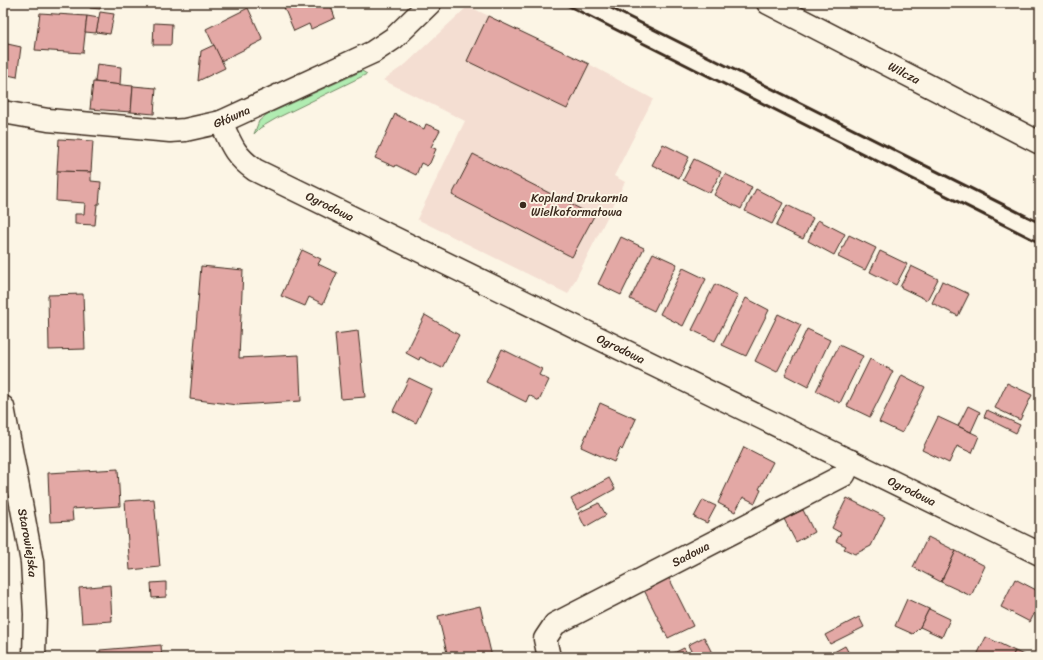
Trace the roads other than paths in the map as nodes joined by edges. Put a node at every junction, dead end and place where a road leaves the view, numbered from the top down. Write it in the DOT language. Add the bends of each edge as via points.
graph roads {
  1 [pos="430,3"];
  2 [pos="768,3"];
  3 [pos="3,112"];
  4 [pos="220,122"];
  5 [pos="1040,142"];
  6 [pos="3,407"];
  7 [pos="851,461"];
  8 [pos="1040,554"];
  9 [pos="34,657"];
  10 [pos="549,657"];
  1 -- 4 [label="street, Główna" via="394,38 373,52"];
  2 -- 5 [label="street, Wilcza"];
  3 -- 4 [label="street, Główna" via="48,120 170,131"];
  4 -- 7 [label="street, Ogrodowa" via="240,159 255,170"];
  6 -- 9 [label="street, Starowiejska" via="32,562"];
  7 -- 8 [label="street, Ogrodowa"];
  7 -- 10 [label="street, Sadowa" via="844,474 555,624 545,639"];
}
